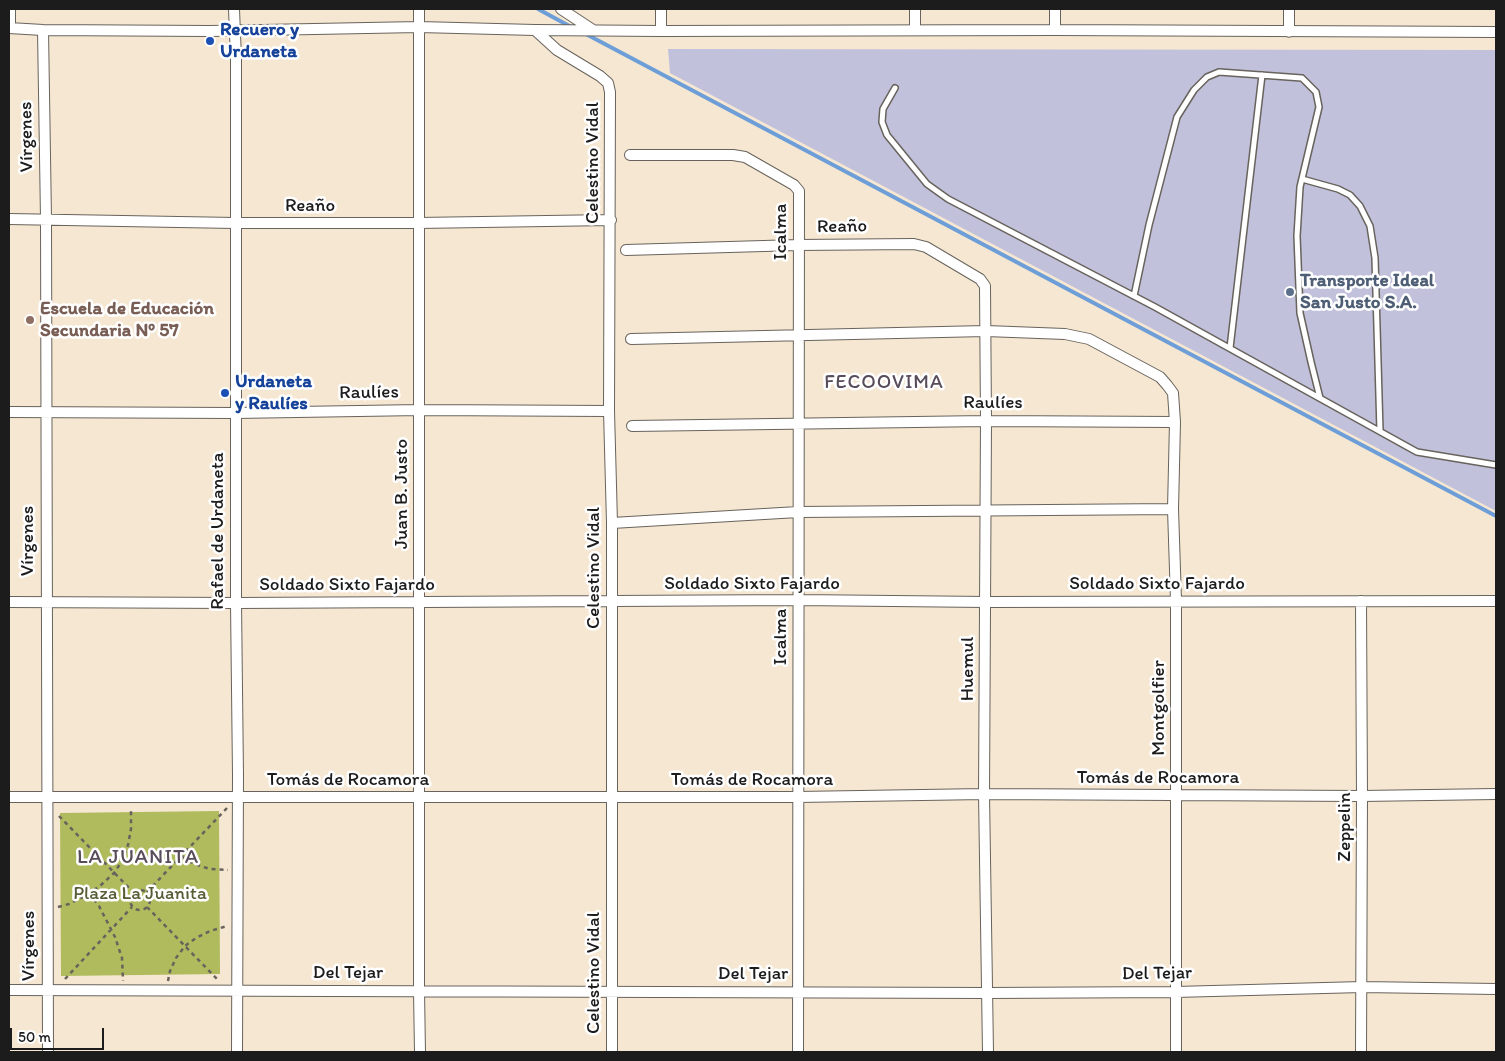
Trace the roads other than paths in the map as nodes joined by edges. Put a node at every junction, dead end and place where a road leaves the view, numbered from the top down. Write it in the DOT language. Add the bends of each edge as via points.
graph roads {
  1 [pos="10,9"];
  2 [pos="234,9"];
  3 [pos="419,9"];
  4 [pos="561,9"];
  5 [pos="661,9"];
  6 [pos="915,9"];
  7 [pos="1056,9"];
  8 [pos="1289,9"];
  9 [pos="419,27"];
  10 [pos="10,28"];
  11 [pos="43,30"];
  12 [pos="235,30"];
  13 [pos="535,30"];
  14 [pos="593,30"];
  15 [pos="661,30"];
  16 [pos="915,30"];
  17 [pos="1056,30"];
  18 [pos="1289,32"];
  19 [pos="1496,32"];
  20 [pos="1262,75"];
  21 [pos="895,88"];
  22 [pos="630,155"];
  23 [pos="1302,179"];
  24 [pos="9,219"];
  25 [pos="46,219"];
  26 [pos="611,220"];
  27 [pos="235,223"];
  28 [pos="418,223"];
  29 [pos="798,245"];
  30 [pos="626,250"];
  31 [pos="985,286"];
  32 [pos="1134,296"];
  33 [pos="986,331"];
  34 [pos="798,334"];
  35 [pos="631,339"];
  36 [pos="1230,348"];
  37 [pos="1320,398"];
  38 [pos="420,410"];
  39 [pos="610,411"];
  40 [pos="9,412"];
  41 [pos="46,412"];
  42 [pos="235,413"];
  43 [pos="986,421"];
  44 [pos="1174,422"];
  45 [pos="798,423"];
  46 [pos="632,426"];
  47 [pos="1380,431"];
  48 [pos="1496,465"];
  49 [pos="1173,509"];
  50 [pos="986,510"];
  51 [pos="798,512"];
  52 [pos="612,523"];
  53 [pos="798,600"];
  54 [pos="1176,601"];
  55 [pos="1361,601"];
  56 [pos="9,602"];
  57 [pos="46,602"];
  58 [pos="419,602"];
  59 [pos="612,602"];
  60 [pos="986,602"];
  61 [pos="1496,602"];
  62 [pos="236,603"];
  63 [pos="984,794"];
  64 [pos="1496,794"];
  65 [pos="1176,796"];
  66 [pos="1362,796"];
  67 [pos="9,797"];
  68 [pos="238,797"];
  69 [pos="419,797"];
  70 [pos="612,797"];
  71 [pos="798,798"];
  72 [pos="46,800"];
  73 [pos="1362,987"];
  74 [pos="1496,989"];
  75 [pos="9,990"];
  76 [pos="50,990"];
  77 [pos="233,990"];
  78 [pos="419,991"];
  79 [pos="612,991"];
  80 [pos="798,992"];
  81 [pos="1175,992"];
  82 [pos="987,993"];
  83 [pos="48,1052"];
  84 [pos="237,1052"];
  85 [pos="420,1052"];
  86 [pos="612,1052"];
  87 [pos="798,1052"];
  88 [pos="988,1052"];
  89 [pos="1176,1052"];
  90 [pos="1361,1052"];
  1 -- 10 [label="street"];
  2 -- 12 [label="street, Rafael de Urdaneta"];
  3 -- 9 [label="street, Juan B. Justo"];
  4 -- 14 [label="street"];
  5 -- 15 [label="street"];
  6 -- 16 [label="street"];
  7 -- 17 [label="street"];
  8 -- 18 [label="street"];
  9 -- 12 [label="street"];
  9 -- 13 [label="street"];
  9 -- 28 [label="street, Juan B. Justo"];
  10 -- 11 [label="street"];
  11 -- 12 [label="street"];
  11 -- 25 [label="street, Vírgenes"];
  12 -- 27 [label="street, Rafael de Urdaneta"];
  13 -- 14 [label="street"];
  13 -- 26 [label="street, Celestino Vidal" via="557,50 608,83"];
  14 -- 15 [label="street"];
  15 -- 16 [label="street"];
  16 -- 17 [label="street"];
  17 -- 18 [label="street"];
  18 -- 19 [label="street"];
  20 -- 23 [label="lane" via="1302,78 1316,92 1319,107"];
  20 -- 32 [label="lane" via="1219,72 1207,77 1194,90 1177,117"];
  20 -- 36 [label="lane"];
  21 -- 32 [label="lane" via="883,109 884,128 927,184 948,199"];
  22 -- 29 [label="street, Icalma" via="745,157 794,185 798,191"];
  23 -- 37 [label="lane" via="1297,236 1300,313"];
  23 -- 47 [label="lane" via="1350,195 1370,226 1375,258"];
  24 -- 25 [label="street, Reaño"];
  25 -- 27 [label="street, Reaño"];
  25 -- 41 [label="street, Vírgenes"];
  26 -- 28 [label="street, Reaño"];
  26 -- 39 [label="street, Celestino Vidal"];
  27 -- 28 [label="street, Reaño"];
  27 -- 42 [label="street, Rafael de Urdaneta"];
  28 -- 38 [label="street, Juan B. Justo"];
  29 -- 30 [label="street, Reaño"];
  29 -- 31 [label="street, Reaño" via="914,244 926,247 980,279"];
  29 -- 34 [label="street, Icalma"];
  31 -- 33 [label="street, Huemul"];
  32 -- 36 [label="lane"];
  33 -- 34 [label="street"];
  33 -- 43 [label="street, Huemul"];
  33 -- 44 [label="street, Montgolfier" via="1065,334 1089,339 1160,377 1173,393"];
  34 -- 35 [label="street"];
  34 -- 45 [label="street, Icalma"];
  36 -- 37 [label="lane"];
  37 -- 47 [label="lane"];
  38 -- 39 [label="street, Raulíes"];
  38 -- 42 [label="street, Raulíes"];
  38 -- 58 [label="street, Juan B. Justo"];
  39 -- 52 [label="street, Celestino Vidal"];
  40 -- 41 [label="street, Raulíes"];
  41 -- 42 [label="street, Raulíes"];
  41 -- 57 [label="street, Vírgenes"];
  42 -- 62 [label="street, Rafael de Urdaneta"];
  43 -- 44 [label="street, Raulíes"];
  43 -- 45 [label="street, Raulíes"];
  43 -- 50 [label="street, Huemul"];
  44 -- 49 [label="street, Montgolfier"];
  45 -- 46 [label="street, Raulíes"];
  45 -- 51 [label="street, Icalma"];
  47 -- 48 [label="lane" via="1417,452"];
  49 -- 50 [label="street"];
  49 -- 54 [label="street, Montgolfier"];
  50 -- 51 [label="street"];
  50 -- 60 [label="street, Huemul"];
  51 -- 52 [label="street"];
  51 -- 53 [label="street, Icalma"];
  52 -- 59 [label="street, Celestino Vidal"];
  53 -- 59 [label="street, Soldado Sixto Fajardo"];
  53 -- 60 [label="street, Soldado Sixto Fajardo"];
  53 -- 71 [label="street, Icalma"];
  54 -- 55 [label="street, Soldado Sixto Fajardo"];
  54 -- 60 [label="street, Soldado Sixto Fajardo"];
  54 -- 65 [label="street, Montgolfier"];
  55 -- 61 [label="street, Soldado Sixto Fajardo"];
  55 -- 66 [label="street, Zeppelin"];
  56 -- 57 [label="street, Soldado Sixto Fajardo"];
  57 -- 62 [label="street, Soldado Sixto Fajardo"];
  57 -- 72 [label="street, Vírgenes"];
  58 -- 59 [label="street, Soldado Sixto Fajardo"];
  58 -- 62 [label="street, Soldado Sixto Fajardo"];
  58 -- 69 [label="street, Juan B. Justo"];
  59 -- 70 [label="street, Celestino Vidal"];
  60 -- 63 [label="street, Huemul"];
  62 -- 68 [label="street, Rafael de Urdaneta"];
  63 -- 65 [label="street, Tomás de Rocamora"];
  63 -- 71 [label="street, Tomás de Rocamora"];
  63 -- 82 [label="street, Huemul"];
  64 -- 66 [label="street, Tomás de Rocamora"];
  65 -- 66 [label="street, Tomás de Rocamora"];
  65 -- 81 [label="street, Montgolfier"];
  66 -- 73 [label="street, Zeppelin"];
  67 -- 72 [label="street, Tomás de Rocamora"];
  68 -- 69 [label="street, Tomás de Rocamora"];
  68 -- 72 [label="street, Tomás de Rocamora"];
  68 -- 77 [label="street, Rafael de Urdaneta"];
  69 -- 70 [label="street, Tomás de Rocamora"];
  69 -- 78 [label="street, Juan B. Justo"];
  70 -- 71 [label="street, Tomás de Rocamora"];
  70 -- 79 [label="street, Celestino Vidal"];
  71 -- 80 [label="street, Icalma"];
  72 -- 76 [label="street, Vírgenes"];
  73 -- 74 [label="street, Del Tejar"];
  73 -- 81 [label="street, Del Tejar"];
  73 -- 90 [label="street, Zeppelin"];
  75 -- 76 [label="street, Del Tejar"];
  76 -- 77 [label="street, Del Tejar"];
  76 -- 83 [label="street, Vírgenes"];
  77 -- 78 [label="street, Del Tejar"];
  77 -- 84 [label="street, Rafael de Urdaneta"];
  78 -- 79 [label="street, Del Tejar"];
  78 -- 85 [label="street, Juan B. Justo"];
  79 -- 80 [label="street, Del Tejar"];
  79 -- 86 [label="street, Celestino Vidal"];
  80 -- 82 [label="street, Del Tejar"];
  80 -- 87 [label="street, Icalma"];
  81 -- 82 [label="street, Del Tejar"];
  81 -- 89 [label="street, Montgolfier"];
  82 -- 88 [label="street, Huemul"];
}
